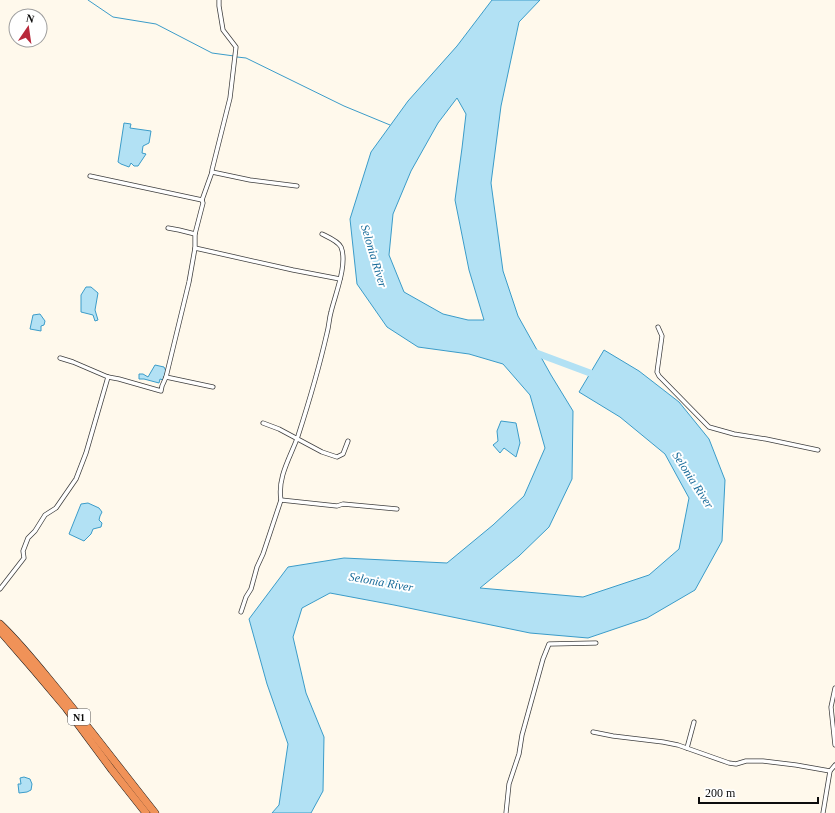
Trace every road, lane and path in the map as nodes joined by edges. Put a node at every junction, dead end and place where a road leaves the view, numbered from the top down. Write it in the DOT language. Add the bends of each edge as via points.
graph roads {
  1 [pos="219,0"];
  2 [pos="212,172"];
  3 [pos="90,176"];
  4 [pos="297,186"];
  5 [pos="202,200"];
  6 [pos="168,228"];
  7 [pos="195,234"];
  8 [pos="322,234"];
  9 [pos="195,248"];
  10 [pos="340,279"];
  11 [pos="658,327"];
  12 [pos="60,358"];
  13 [pos="108,377"];
  14 [pos="166,377"];
  15 [pos="213,387"];
  16 [pos="263,423"];
  17 [pos="297,438"];
  18 [pos="348,440"];
  19 [pos="818,450"];
  20 [pos="281,500"];
  21 [pos="397,509"];
  22 [pos="0,589"];
  23 [pos="241,612"];
  24 [pos="0,624"];
  25 [pos="0,631"];
  26 [pos="596,643"];
  27 [pos="835,688"];
  28 [pos="694,722"];
  29 [pos="593,732"];
  30 [pos="835,745"];
  31 [pos="687,748"];
  32 [pos="835,764"];
  33 [pos="830,771"];
  34 [pos="146,813"];
  35 [pos="155,813"];
  36 [pos="506,813"];
  37 [pos="823,813"];
  1 -- 2 [label="street" via="223,30 236,47 236,53 230,98"];
  2 -- 4 [label="street"];
  2 -- 5 [label="street"];
  3 -- 5 [label="street"];
  5 -- 7 [label="street"];
  6 -- 7 [label="street"];
  7 -- 9 [label="street"];
  8 -- 10 [label="street" via="341,246 344,264"];
  9 -- 10 [label="street"];
  9 -- 14 [label="street"];
  10 -- 17 [label="street" via="320,363"];
  11 -- 19 [label="street" via="662,336 657,372 659,376 709,427"];
  12 -- 13 [label="street"];
  13 -- 14 [label="street" via="161,391"];
  13 -- 22 [label="street" via="76,479 56,508 45,516 36,531 28,538 23,551 24,558"];
  14 -- 15 [label="street"];
  16 -- 17 [label="street"];
  17 -- 18 [label="street" via="337,457 343,454"];
  17 -- 20 [label="street" via="283,474"];
  20 -- 21 [label="street"];
  20 -- 23 [label="street"];
  24 -- 35 [label="highway, N1" via="36,663"];
  25 -- 34 [label="highway, N1" via="66,708"];
  26 -- 36 [label="street" via="549,644 522,735 519,754 508,784"];
  27 -- 30 [label="street" via="831,707"];
  28 -- 31 [label="street"];
  29 -- 31 [label="street"];
  31 -- 33 [label="street" via="729,763 763,761"];
  32 -- 33 [label="street"];
  33 -- 37 [label="street"];
}
